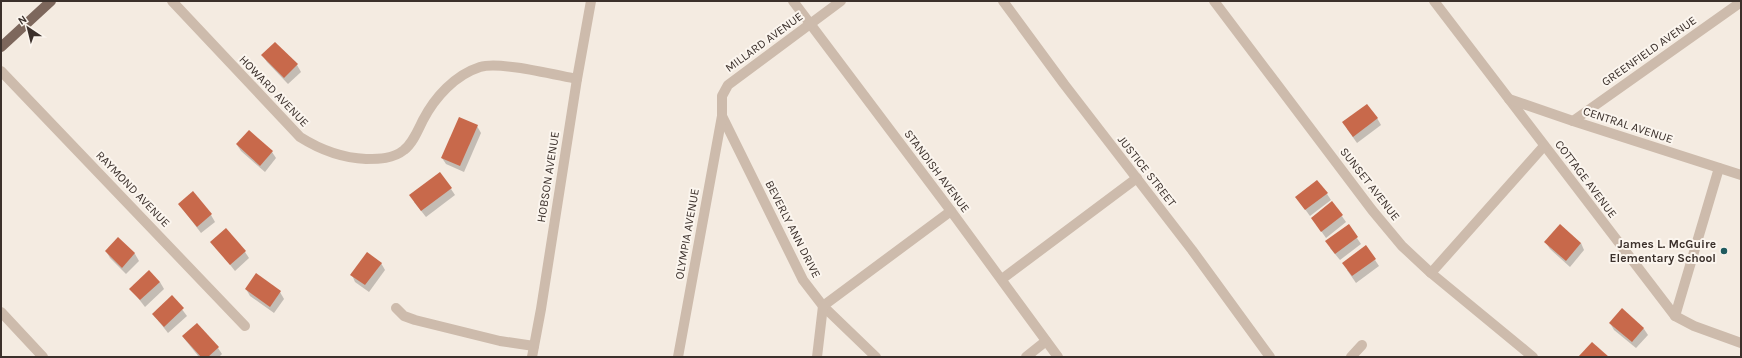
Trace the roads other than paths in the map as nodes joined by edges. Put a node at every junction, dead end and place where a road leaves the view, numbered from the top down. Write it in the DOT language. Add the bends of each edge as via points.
graph roads {
  1 [pos="51,1"];
  2 [pos="172,1"];
  3 [pos="591,1"];
  4 [pos="793,1"];
  5 [pos="841,1"];
  6 [pos="1003,1"];
  7 [pos="1214,1"];
  8 [pos="1434,1"];
  9 [pos="1741,2"];
  10 [pos="810,24"];
  11 [pos="2,43"];
  12 [pos="1,71"];
  13 [pos="577,79"];
  14 [pos="1509,99"];
  15 [pos="722,116"];
  16 [pos="1573,121"];
  17 [pos="1544,146"];
  18 [pos="1719,168"];
  19 [pos="1741,175"];
  20 [pos="1137,178"];
  21 [pos="951,211"];
  22 [pos="1431,273"];
  23 [pos="1002,279"];
  24 [pos="823,306"];
  25 [pos="396,308"];
  26 [pos="1,312"];
  27 [pos="1675,316"];
  28 [pos="245,326"];
  29 [pos="1046,341"];
  30 [pos="1741,343"];
  31 [pos="1362,345"];
  32 [pos="534,346"];
  33 [pos="1530,356"];
  34 [pos="43,357"];
  35 [pos="532,357"];
  36 [pos="678,357"];
  37 [pos="817,357"];
  38 [pos="876,357"];
  39 [pos="1026,357"];
  40 [pos="1058,357"];
  41 [pos="1270,357"];
  42 [pos="1352,357"];
  1 -- 11 [label="main road"];
  2 -- 13 [label="street, HOWARD AVENUE" via="300,137 313,145 358,158 387,158 404,150 411,143 429,108 442,92 457,80 481,67 523,69"];
  3 -- 13 [label="street, HOBSON AVENUE"];
  4 -- 10 [label="street, STANDISH AVENUE"];
  5 -- 10 [label="street, MILLARD AVENUE"];
  6 -- 20 [label="street, JUSTICE STREET"];
  7 -- 22 [label="street, SUNSET AVENUE" via="1372,210 1402,246"];
  8 -- 14 [label="street, COTTAGE AVENUE"];
  9 -- 16 [label="street, GREENFIELD AVENUE"];
  10 -- 15 [label="street, MILLARD AVENUE" via="728,85 722,96"];
  10 -- 21 [label="street, STANDISH AVENUE"];
  12 -- 28 [label="street, RAYMOND AVENUE"];
  13 -- 32 [label="street, HOBSON AVENUE"];
  14 -- 16 [label="street, CENTRAL AVENUE"];
  14 -- 17 [label="street, COTTAGE AVENUE"];
  15 -- 24 [label="street, BEVERLY ANN DRIVE" via="802,280"];
  15 -- 36 [label="street, OLYMPIA AVENUE"];
  16 -- 18 [label="street, CENTRAL AVENUE"];
  17 -- 22 [label="street"];
  17 -- 27 [label="street, COTTAGE AVENUE"];
  18 -- 19 [label="street, CENTRAL AVENUE"];
  18 -- 27 [label="street"];
  20 -- 23 [label="street"];
  20 -- 41 [label="street, JUSTICE STREET"];
  21 -- 23 [label="street, STANDISH AVENUE"];
  21 -- 24 [label="street"];
  22 -- 33 [label="street, SUNSET AVENUE"];
  23 -- 29 [label="street, STANDISH AVENUE"];
  24 -- 37 [label="street"];
  24 -- 38 [label="street, BEVERLY ANN DRIVE"];
  25 -- 32 [label="street" via="404,316 415,320 500,341"];
  26 -- 34 [label="street"];
  27 -- 30 [label="street, COTTAGE AVENUE" via="1694,326"];
  29 -- 39 [label="street"];
  29 -- 40 [label="street, STANDISH AVENUE"];
  31 -- 42 [label="street"];
  32 -- 35 [label="street, HOBSON AVENUE"];
}
